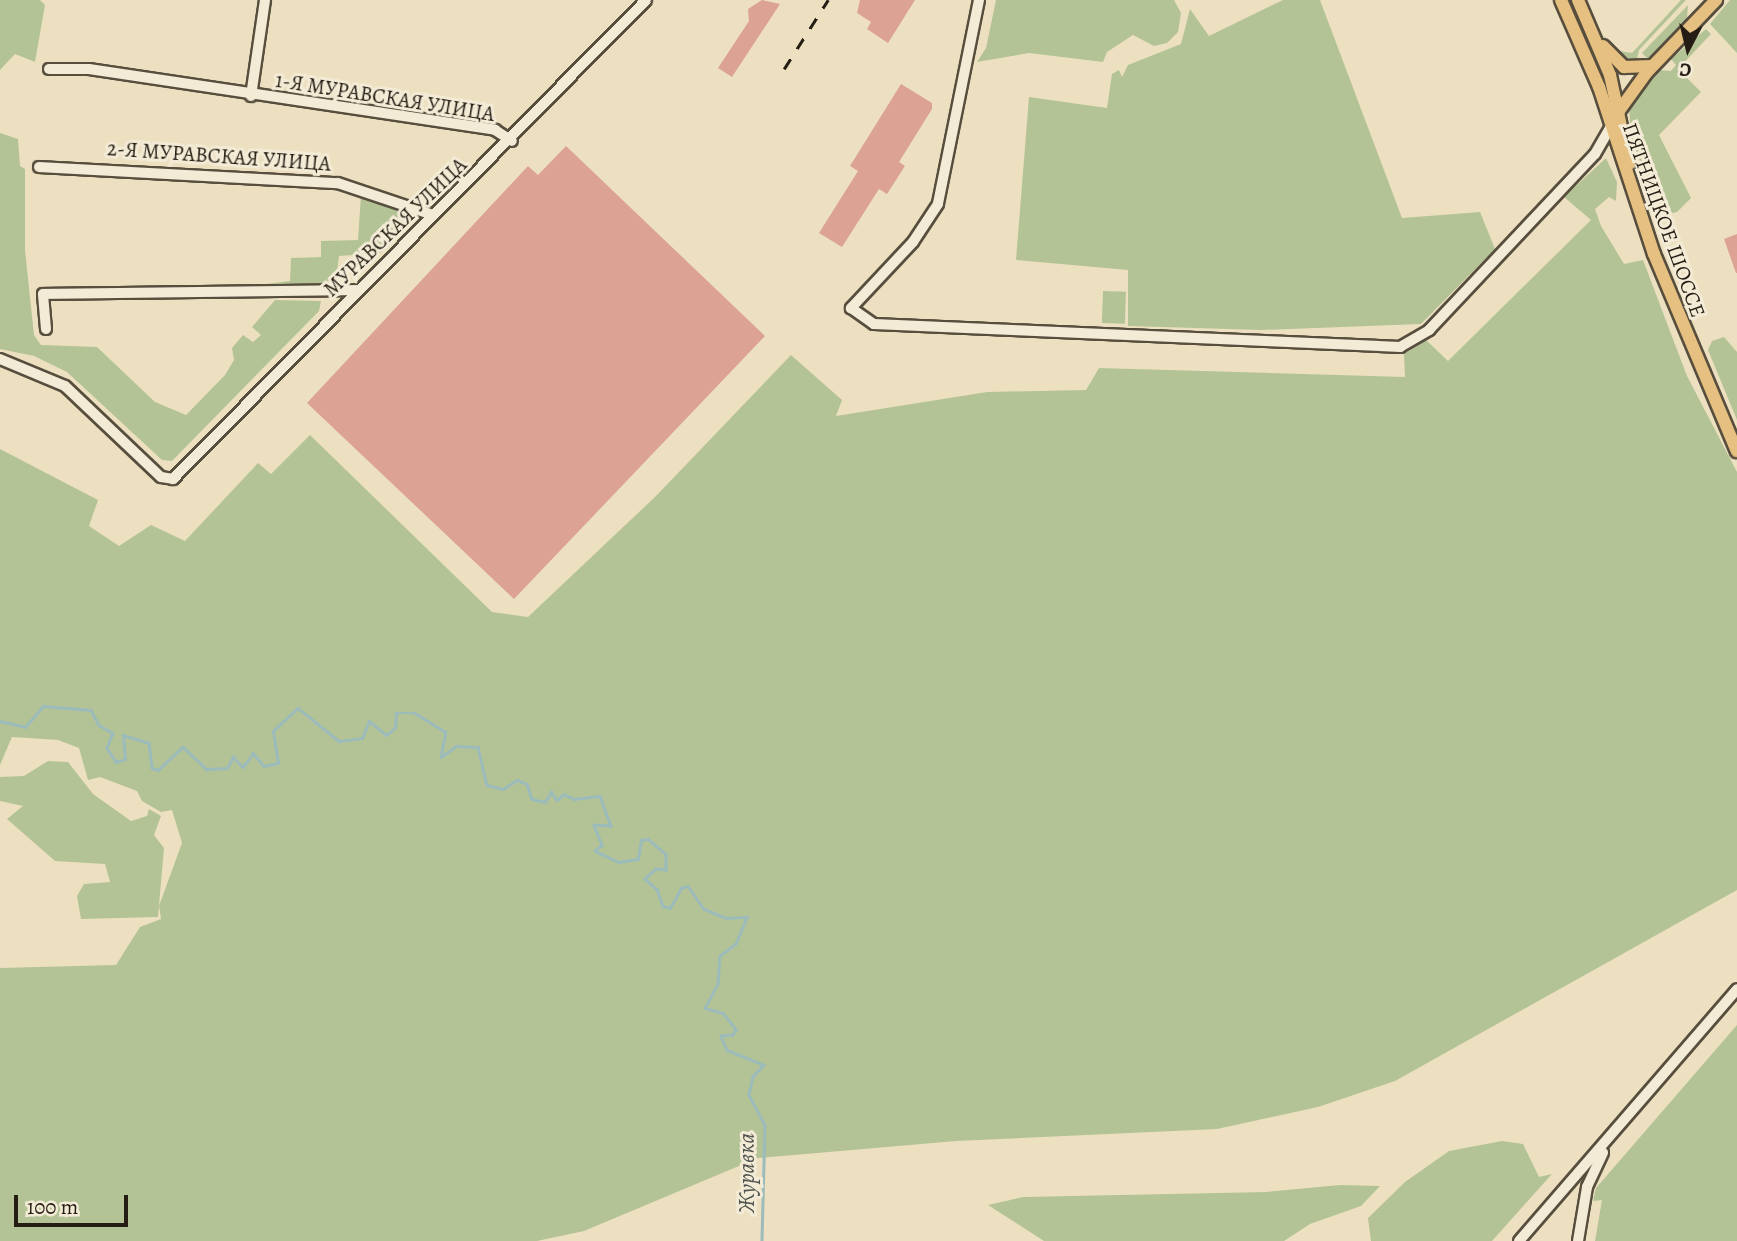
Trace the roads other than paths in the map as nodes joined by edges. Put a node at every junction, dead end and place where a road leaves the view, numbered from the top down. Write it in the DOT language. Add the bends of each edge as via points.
graph roads {
  1 [pos="265,0"];
  2 [pos="646,0"];
  3 [pos="979,0"];
  4 [pos="1561,0"];
  5 [pos="1578,0"];
  6 [pos="1716,0"];
  7 [pos="1594,35"];
  8 [pos="1652,66"];
  9 [pos="49,69"];
  10 [pos="1599,87"];
  11 [pos="251,96"];
  12 [pos="1619,104"];
  13 [pos="1610,128"];
  14 [pos="512,141"];
  15 [pos="39,166"];
  16 [pos="433,215"];
  17 [pos="358,289"];
  18 [pos="46,329"];
  19 [pos="0,359"];
  20 [pos="1737,434"];
  21 [pos="1737,451"];
  22 [pos="1737,989"];
  23 [pos="1610,1140"];
  24 [pos="1565,1190"];
  25 [pos="1583,1199"];
  26 [pos="1519,1241"];
  27 [pos="1578,1241"];
  1 -- 11 [label="street, 1-Я МУРАВСКАЯ УЛИЦА"];
  2 -- 14 [label="street, МУРАВСКАЯ УЛИЦА"];
  3 -- 13 [label="street" via="938,204 913,242 851,308 874,324 1400,347 1429,330 1595,154"];
  4 -- 10 [label="main road, ПЯТНИЦКОЕ ШОССЕ"];
  5 -- 7 [label="main road, ПЯТНИЦКОЕ ШОССЕ"];
  6 -- 8 [label="main road"];
  7 -- 8 [label="main road" via="1620,65"];
  7 -- 12 [label="main road, ПЯТНИЦКОЕ ШОССЕ"];
  8 -- 12 [label="main road"];
  9 -- 11 [label="street, 1-Я МУРАВСКАЯ УЛИЦА" via="89,69"];
  10 -- 12 [label="main road"];
  10 -- 13 [label="main road, ПЯТНИЦКОЕ ШОССЕ"];
  11 -- 14 [label="street, 1-Я МУРАВСКАЯ УЛИЦА" via="495,130"];
  12 -- 13 [label="main road"];
  12 -- 20 [label="main road, ПЯТНИЦКОЕ ШОССЕ" via="1630,166"];
  13 -- 21 [label="main road, ПЯТНИЦКОЕ ШОССЕ" via="1654,254"];
  14 -- 16 [label="street, МУРАВСКАЯ УЛИЦА"];
  15 -- 16 [label="street, 2-Я МУРАВСКАЯ УЛИЦА" via="338,183"];
  16 -- 17 [label="street, МУРАВСКАЯ УЛИЦА"];
  17 -- 18 [label="street" via="43,294"];
  17 -- 19 [label="street, МУРАВСКАЯ УЛИЦА" via="169,480 65,386"];
  22 -- 23 [label="street"];
  23 -- 24 [label="street"];
  23 -- 25 [label="street"];
  24 -- 25 [label="street" via="1576,1187"];
  24 -- 26 [label="street"];
  25 -- 27 [label="street"];
}
